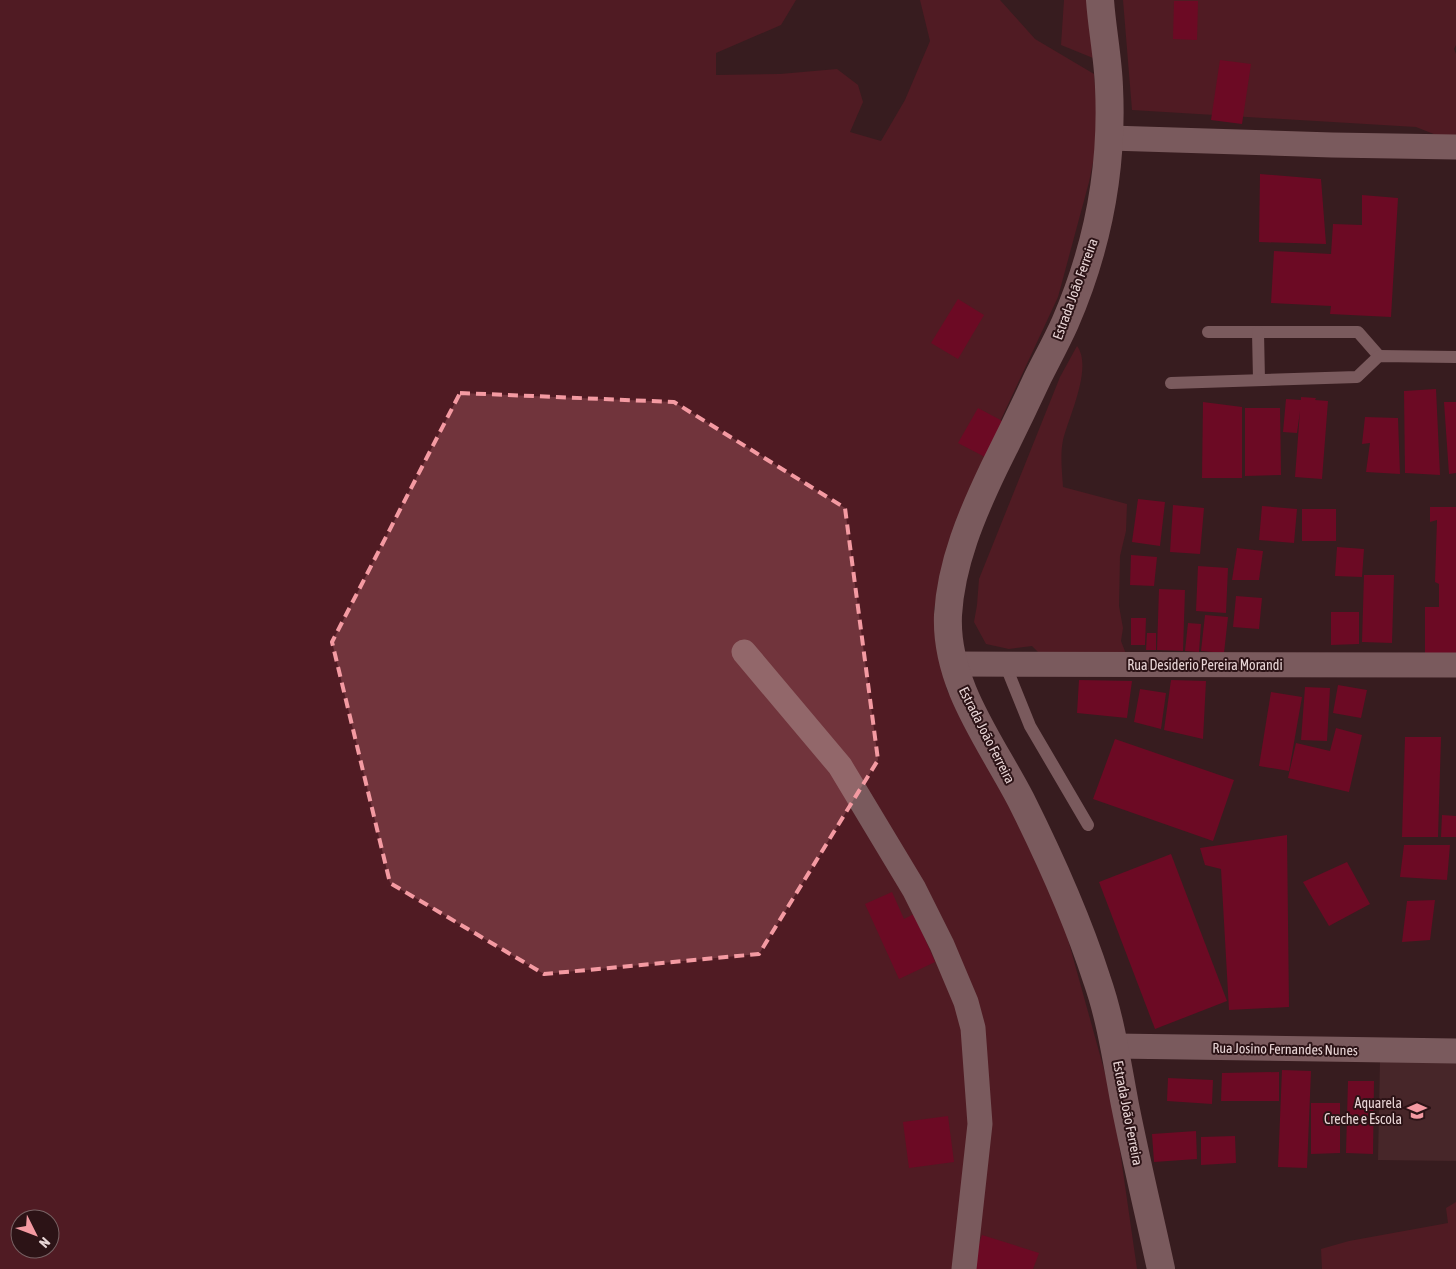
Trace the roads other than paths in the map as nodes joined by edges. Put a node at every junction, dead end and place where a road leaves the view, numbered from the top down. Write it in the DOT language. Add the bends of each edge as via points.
graph roads {
  1 [pos="1100,0"];
  2 [pos="1110,138"];
  3 [pos="1456,147"];
  4 [pos="1208,332"];
  5 [pos="1258,332"];
  6 [pos="1378,356"];
  7 [pos="1456,357"];
  8 [pos="1259,380"];
  9 [pos="1171,383"];
  10 [pos="744,652"];
  11 [pos="953,664"];
  12 [pos="1005,664"];
  13 [pos="1456,665"];
  14 [pos="1088,825"];
  15 [pos="1115,1046"];
  16 [pos="1456,1051"];
  17 [pos="964,1269"];
  18 [pos="1161,1269"];
  1 -- 2 [label="street, Estrada João Ferreira" via="1107,51"];
  2 -- 3 [label="street"];
  2 -- 11 [label="street, Estrada João Ferreira" via="1100,220 1066,322 978,501 964,539 949,604"];
  4 -- 5 [label="lane"];
  5 -- 6 [label="lane" via="1358,332"];
  5 -- 8 [label="lane"];
  6 -- 7 [label="lane"];
  6 -- 8 [label="lane" via="1356,377"];
  8 -- 9 [label="lane"];
  10 -- 17 [label="street" via="840,766 914,888 966,1002 973,1028 980,1124"];
  11 -- 12 [label="street, Rua Desiderio Pereira Morandi"];
  11 -- 15 [label="street, Estrada João Ferreira" via="973,713 1021,800 1064,892 1098,982"];
  12 -- 13 [label="street, Rua Desiderio Pereira Morandi"];
  12 -- 14 [label="lane" via="1030,726"];
  15 -- 16 [label="street, Rua Josino Fernandes Nunes"];
  15 -- 18 [label="street, Estrada João Ferreira"];
}
